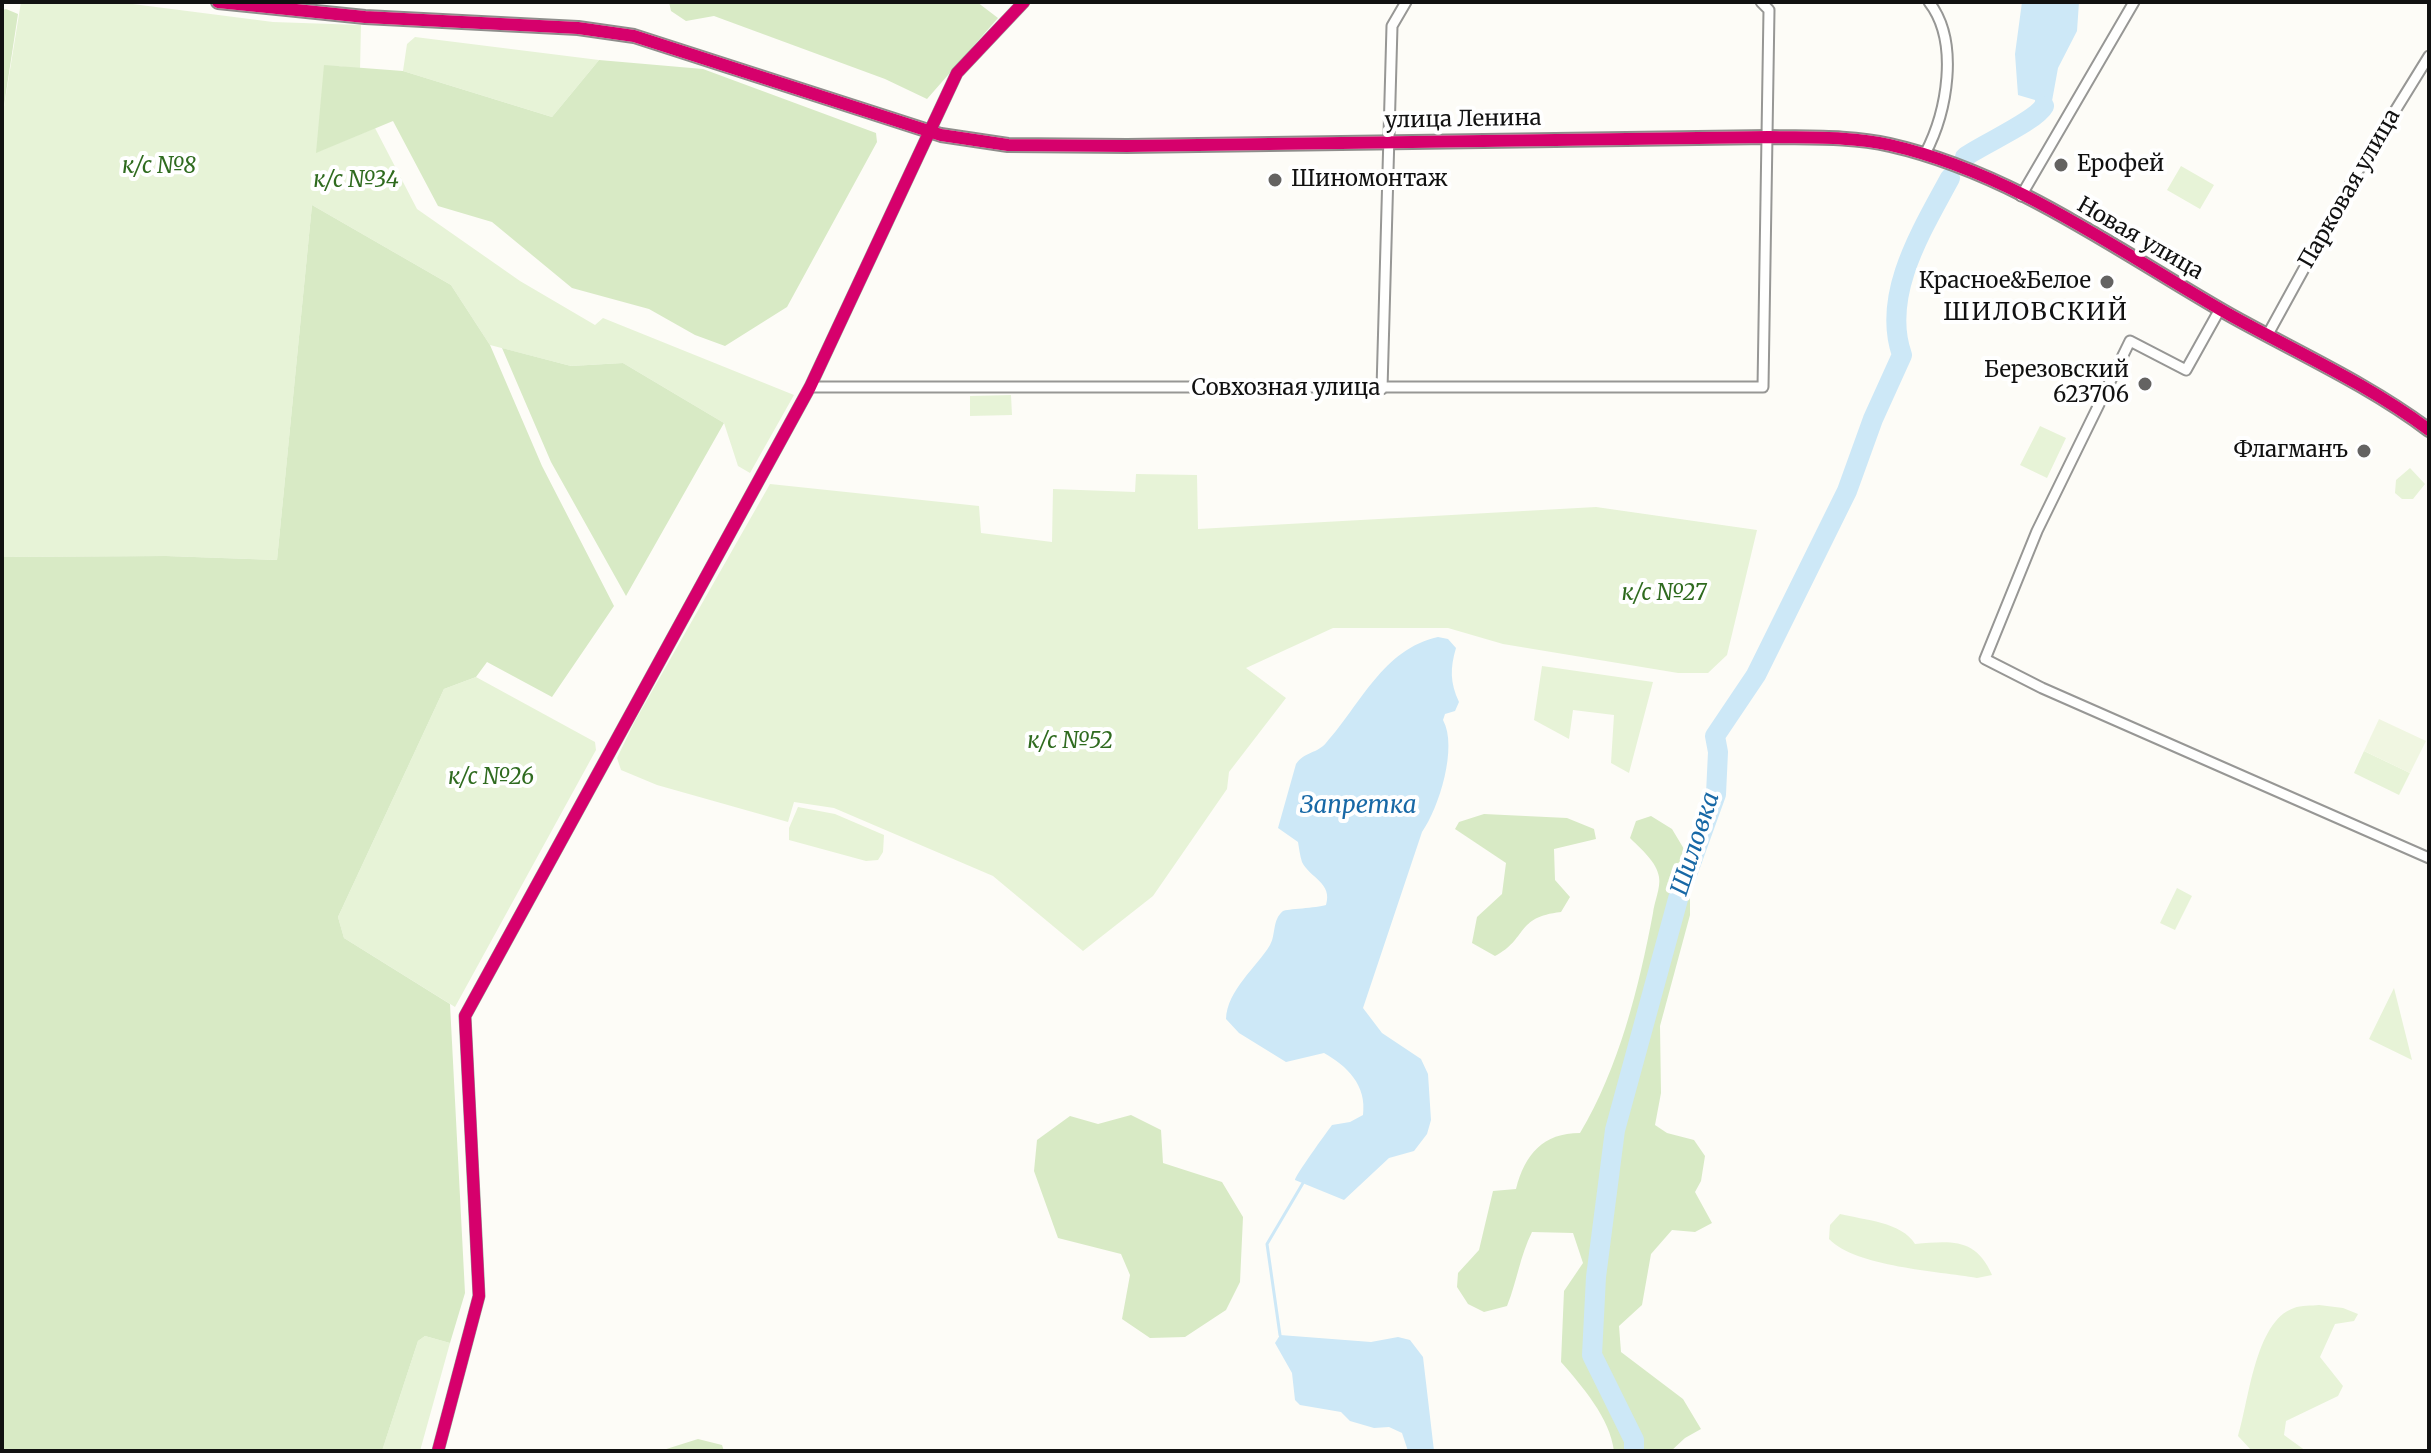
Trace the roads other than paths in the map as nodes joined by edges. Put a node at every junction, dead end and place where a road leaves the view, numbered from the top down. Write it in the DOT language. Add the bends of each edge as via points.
graph roads {
  1 [pos="218,2"];
  2 [pos="1024,2"];
  3 [pos="1406,2"];
  4 [pos="1761,2"];
  5 [pos="1929,2"];
  6 [pos="2134,2"];
  7 [pos="2429,56"];
  8 [pos="931,132"];
  9 [pos="1769,137"];
  10 [pos="1389,141"];
  11 [pos="1931,156"];
  12 [pos="1991,180"];
  13 [pos="2021,196"];
  14 [pos="2220,309"];
  15 [pos="2270,330"];
  16 [pos="810,387"];
  17 [pos="1382,389"];
  18 [pos="2429,430"];
  19 [pos="2429,858"];
  20 [pos="438,1451"];
  1 -- 8 [label="street, улица Ленина" via="634,36"];
  2 -- 8 [label="street" via="957,73"];
  3 -- 10 [label="street" via="1392,26"];
  4 -- 9 [label="street" via="1769,10"];
  5 -- 11 [label="street" via="1939,15 1948,64"];
  6 -- 13 [label="street"];
  7 -- 15 [label="street, Парковая улица"];
  8 -- 10 [label="street, улица Ленина" via="1008,145"];
  8 -- 16 [label="street"];
  9 -- 10 [label="street, улица Ленина"];
  9 -- 11 [label="street, улица Ленина" via="1850,138"];
  9 -- 17 [label="street, Совхозная улица" via="1763,387"];
  10 -- 17 [label="street"];
  11 -- 12 [label="street, улица Ленина"];
  12 -- 13 [label="street, Новая улица"];
  13 -- 14 [label="street, Новая улица"];
  14 -- 15 [label="street, Новая улица"];
  14 -- 19 [label="street" via="2186,370 2130,341 2037,531 1985,659"];
  15 -- 18 [label="street, Новая улица"];
  16 -- 17 [label="street, Совхозная улица"];
  16 -- 20 [label="street" via="465,1016 479,1296"];
}
